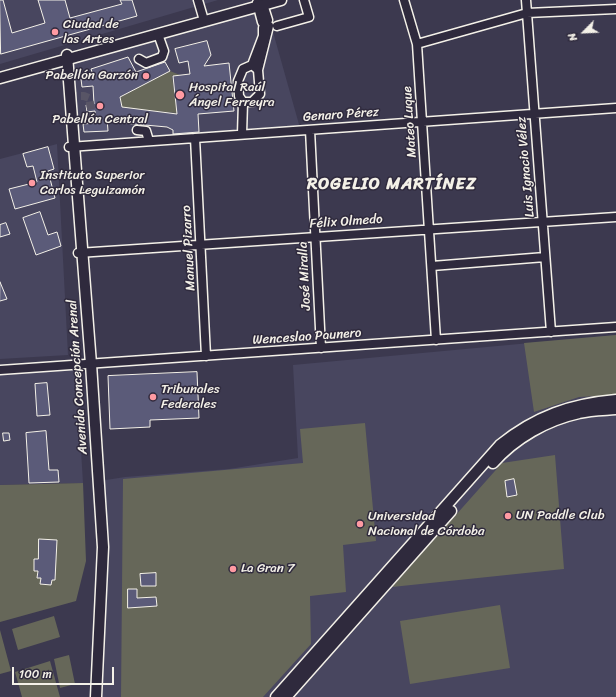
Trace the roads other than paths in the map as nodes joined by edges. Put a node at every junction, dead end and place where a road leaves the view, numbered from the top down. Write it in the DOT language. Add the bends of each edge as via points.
graph roads {
  1 [pos="198,0"];
  2 [pos="281,0"];
  3 [pos="304,0"];
  4 [pos="404,0"];
  5 [pos="526,0"];
  6 [pos="261,3"];
  7 [pos="616,9"];
  8 [pos="527,13"];
  9 [pos="202,17"];
  10 [pos="268,24"];
  11 [pos="158,34"];
  12 [pos="417,44"];
  13 [pos="64,58"];
  14 [pos="139,60"];
  15 [pos="255,67"];
  16 [pos="0,73"];
  17 [pos="0,78"];
  18 [pos="243,102"];
  19 [pos="616,108"];
  20 [pos="534,114"];
  21 [pos="422,122"];
  22 [pos="137,130"];
  23 [pos="310,130"];
  24 [pos="242,134"];
  25 [pos="195,138"];
  26 [pos="148,141"];
  27 [pos="71,147"];
  28 [pos="616,217"];
  29 [pos="542,222"];
  30 [pos="429,229"];
  31 [pos="315,237"];
  32 [pos="200,244"];
  33 [pos="80,253"];
  34 [pos="545,257"];
  35 [pos="432,266"];
  36 [pos="616,327"];
  37 [pos="551,332"];
  38 [pos="436,340"];
  39 [pos="321,348"];
  40 [pos="206,356"];
  41 [pos="88,364"];
  42 [pos="0,370"];
  43 [pos="616,400"];
  44 [pos="616,410"];
  45 [pos="91,697"];
  46 [pos="96,697"];
  47 [pos="276,697"];
  48 [pos="286,697"];
  1 -- 9 [label="street"];
  2 -- 6 [label="main road"];
  3 -- 10 [label="street" via="309,17"];
  4 -- 12 [label="street, Mateo Luque"];
  5 -- 8 [label="street, Luis Ignacio Vélez"];
  6 -- 9 [label="main road"];
  6 -- 10 [label="street"];
  6 -- 11 [label="main road"];
  7 -- 8 [label="street"];
  8 -- 12 [label="street"];
  8 -- 20 [label="street, Luis Ignacio Vélez"];
  9 -- 13 [label="main road"];
  10 -- 15 [label="street"];
  11 -- 13 [label="main road"];
  11 -- 14 [label="street" via="164,51 162,57 146,63"];
  12 -- 21 [label="street, Mateo Luque"];
  13 -- 16 [label="main road"];
  13 -- 17 [label="main road"];
  13 -- 27 [label="main road, Avenida Concepción Arenal"];
  15 -- 18 [label="street" via="243,69 238,82 239,96"];
  15 -- 18 [label="street" via="260,94 252,102"];
  18 -- 24 [label="street"];
  19 -- 20 [label="street, Genaro Pérez"];
  20 -- 21 [label="street, Genaro Pérez"];
  20 -- 29 [label="street, Luis Ignacio Vélez"];
  21 -- 23 [label="street, Genaro Pérez"];
  21 -- 30 [label="street, Mateo Luque"];
  22 -- 26 [label="street" via="148,133"];
  23 -- 24 [label="street, Genaro Pérez"];
  23 -- 31 [label="street, José Miralla"];
  24 -- 25 [label="street, Genaro Pérez"];
  25 -- 26 [label="street, Genaro Pérez"];
  25 -- 32 [label="street, Manuel Pizarro"];
  26 -- 27 [label="street, Genaro Pérez"];
  27 -- 33 [label="main road, Avenida Concepción Arenal"];
  28 -- 29 [label="street, Félix Olmedo"];
  29 -- 30 [label="street, Félix Olmedo"];
  29 -- 34 [label="street, Luis Ignacio Vélez"];
  30 -- 31 [label="street, Félix Olmedo"];
  30 -- 35 [label="street, Mateo Luque"];
  31 -- 32 [label="street, Félix Olmedo"];
  31 -- 39 [label="street, José Miralla"];
  32 -- 33 [label="street, Félix Olmedo"];
  32 -- 40 [label="street, Manuel Pizarro"];
  33 -- 41 [label="main road, Avenida Concepción Arenal"];
  34 -- 35 [label="street"];
  34 -- 37 [label="street, Luis Ignacio Vélez"];
  35 -- 38 [label="street, Mateo Luque"];
  36 -- 37 [label="street, Wenceslao Paunero"];
  37 -- 38 [label="street, Wenceslao Paunero"];
  38 -- 39 [label="street, Wenceslao Paunero"];
  39 -- 40 [label="street, Wenceslao Paunero"];
  40 -- 41 [label="street, Wenceslao Paunero"];
  41 -- 42 [label="street, Wenceslao Paunero"];
  41 -- 45 [label="main road, Avenida Concepción Arenal" via="99,556"];
  41 -- 46 [label="main road, Avenida Concepción Arenal" via="103,560"];
  43 -- 47 [label="main road" via="586,403 561,410 526,427 500,445"];
  44 -- 48 [label="main road" via="581,412 562,418 535,430 504,452"];
}
